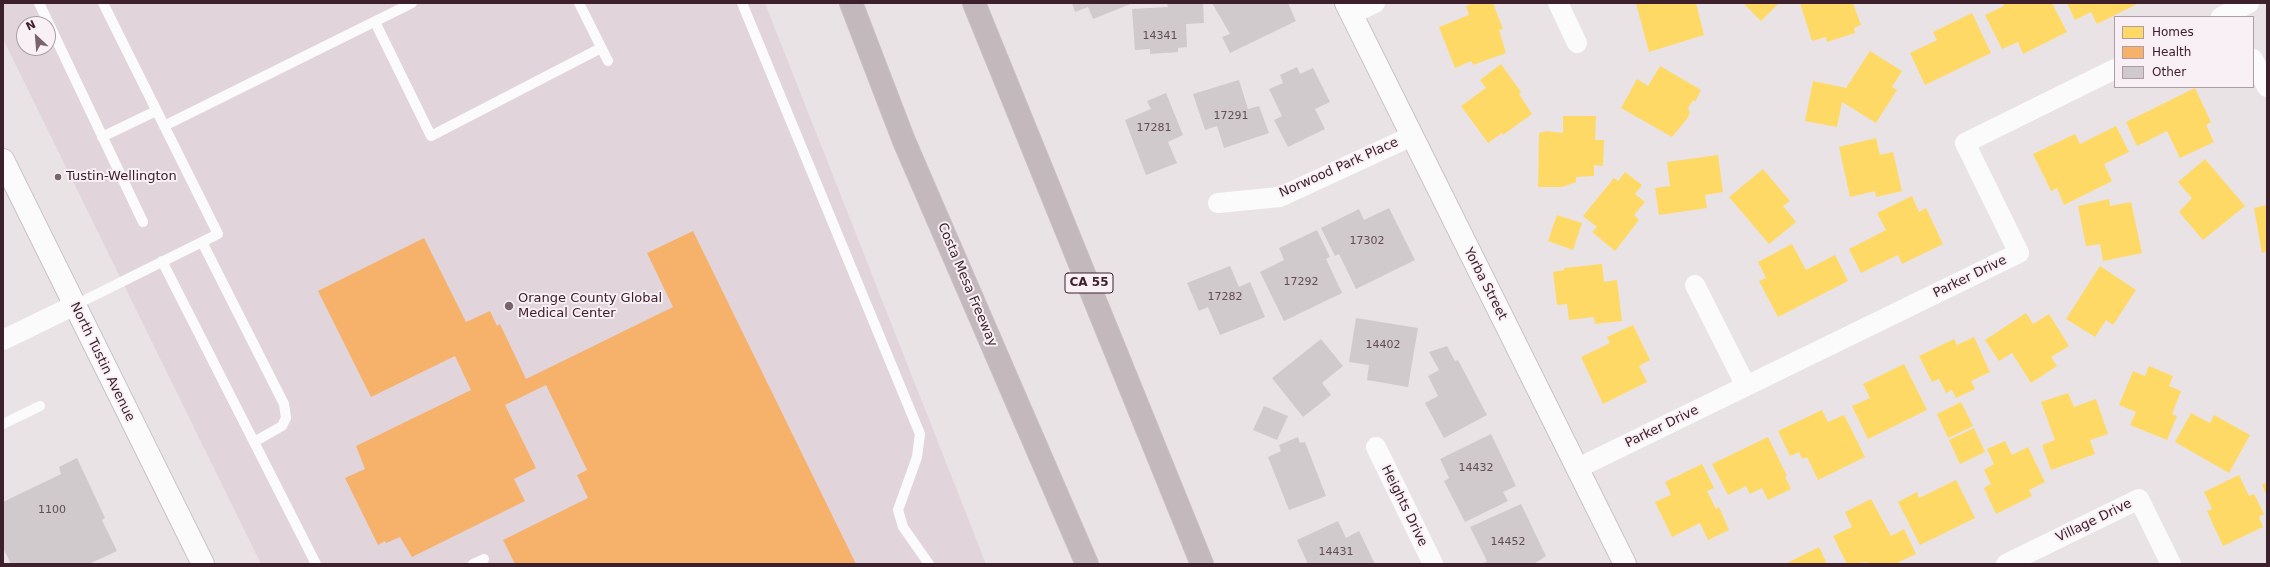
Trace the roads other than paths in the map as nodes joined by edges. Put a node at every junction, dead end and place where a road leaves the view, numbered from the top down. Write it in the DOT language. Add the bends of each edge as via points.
graph roads {
  1 [pos="39,3"];
  2 [pos="103,3"];
  3 [pos="412,3"];
  4 [pos="579,3"];
  5 [pos="742,3"];
  6 [pos="851,3"];
  7 [pos="974,3"];
  8 [pos="1375,3"];
  9 [pos="1558,3"];
  10 [pos="2249,3"];
  11 [pos="399,6"];
  12 [pos="1349,9"];
  13 [pos="2227,16"];
  14 [pos="375,22"];
  15 [pos="1577,43"];
  16 [pos="601,48"];
  17 [pos="608,61"];
  18 [pos="2254,61"];
  19 [pos="2114,69"];
  20 [pos="2267,87"];
  21 [pos="156,111"];
  22 [pos="164,126"];
  23 [pos="1412,136"];
  24 [pos="102,137"];
  25 [pos="3,160"];
  26 [pos="1218,203"];
  27 [pos="143,222"];
  28 [pos="202,242"];
  29 [pos="162,262"];
  30 [pos="1695,285"];
  31 [pos="75,305"];
  32 [pos="3,340"];
  33 [pos="1746,386"];
  34 [pos="40,406"];
  35 [pos="3,424"];
  36 [pos="254,442"];
  37 [pos="1376,447"];
  38 [pos="1578,468"];
  39 [pos="484,559"];
  40 [pos="203,564"];
  41 [pos="316,564"];
  42 [pos="473,564"];
  43 [pos="929,564"];
  44 [pos="1087,564"];
  45 [pos="1202,564"];
  46 [pos="1433,564"];
  47 [pos="1625,564"];
  48 [pos="2006,564"];
  49 [pos="2171,564"];
  1 -- 24 [label="lane"];
  2 -- 21 [label="lane"];
  3 -- 11 [label="lane"];
  4 -- 16 [label="lane"];
  5 -- 43 [label="lane" via="920,434 917,456 898,510 903,527"];
  6 -- 44 [label="highway, Costa Mesa Freeway" via="904,141"];
  7 -- 45 [label="highway, CA 55"];
  8 -- 12 [label="street"];
  9 -- 15 [label="street"];
  10 -- 13 [label="street"];
  11 -- 14 [label="lane"];
  12 -- 23 [label="main road, Yorba Street"];
  14 -- 16 [label="lane" via="432,136"];
  14 -- 22 [label="lane"];
  16 -- 17 [label="lane"];
  18 -- 20 [label="street"];
  19 -- 33 [label="street, Parker Drive" via="1966,143 2019,253"];
  21 -- 22 [label="lane"];
  21 -- 24 [label="lane"];
  22 -- 28 [label="lane" via="218,234"];
  23 -- 26 [label="street, Norwood Park Place" via="1280,197"];
  23 -- 38 [label="main road, Yorba Street"];
  24 -- 27 [label="lane"];
  25 -- 31 [label="main road, North Tustin Avenue"];
  28 -- 29 [label="lane"];
  28 -- 36 [label="lane" via="284,404 286,418 282,426"];
  29 -- 31 [label="lane"];
  29 -- 36 [label="lane"];
  30 -- 33 [label="street"];
  31 -- 32 [label="street"];
  31 -- 40 [label="main road, North Tustin Avenue"];
  33 -- 38 [label="street, Parker Drive"];
  34 -- 35 [label="lane"];
  36 -- 41 [label="lane"];
  37 -- 46 [label="street, Heights Drive"];
  38 -- 47 [label="main road, Yorba Street"];
  39 -- 42 [label="lane"];
  48 -- 49 [label="street, Village Drive" via="2139,499"];
}
